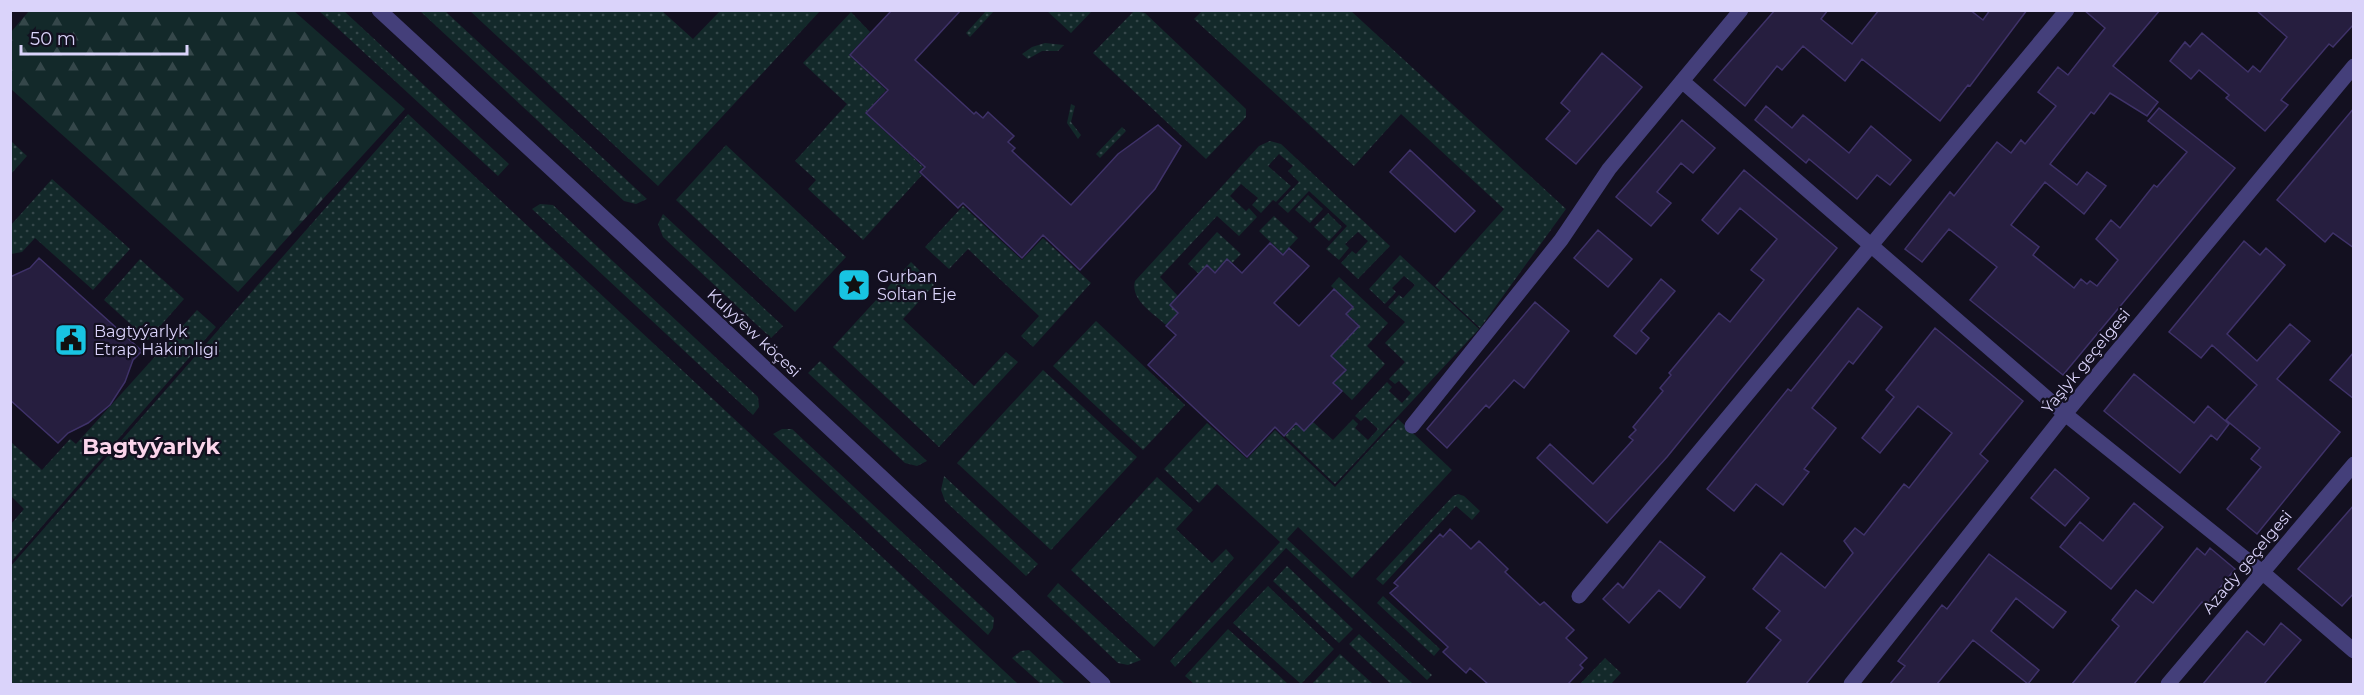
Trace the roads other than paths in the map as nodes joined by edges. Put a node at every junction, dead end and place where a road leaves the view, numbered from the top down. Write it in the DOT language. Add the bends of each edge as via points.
graph roads {
  1 [pos="379,10"];
  2 [pos="1741,10"];
  3 [pos="2067,10"];
  4 [pos="2354,66"];
  5 [pos="1682,81"];
  6 [pos="1871,246"];
  7 [pos="2065,414"];
  8 [pos="1412,426"];
  9 [pos="2354,464"];
  10 [pos="2262,572"];
  11 [pos="1580,596"];
  12 [pos="2354,651"];
  13 [pos="1103,684"];
  14 [pos="1851,684"];
  15 [pos="2168,684"];
  1 -- 13 [label="street, Kulyýew köçesi"];
  2 -- 5 [label="street"];
  3 -- 6 [label="street"];
  4 -- 7 [label="street, Ýaşlyk geçelgesi"];
  5 -- 6 [label="street"];
  5 -- 8 [label="street" via="1609,169 1561,240"];
  6 -- 7 [label="street"];
  6 -- 11 [label="street"];
  7 -- 10 [label="street"];
  7 -- 14 [label="street, Ýaşlyk geçelgesi"];
  9 -- 10 [label="street, Azady geçelgesi"];
  10 -- 12 [label="street"];
  10 -- 15 [label="street, Azady geçelgesi"];
}
